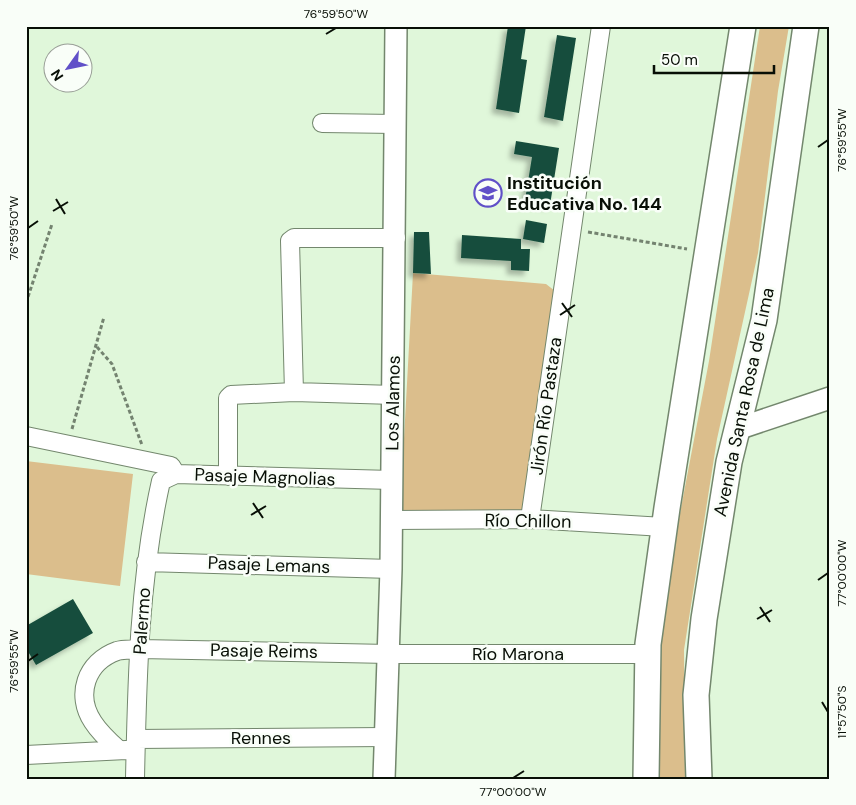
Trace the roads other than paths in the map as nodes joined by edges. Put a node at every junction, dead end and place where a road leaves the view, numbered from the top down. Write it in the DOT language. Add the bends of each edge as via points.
graph roads {
  1 [pos="396,26"];
  2 [pos="601,26"];
  3 [pos="743,26"];
  4 [pos="806,26"];
  5 [pos="322,123"];
  6 [pos="396,124"];
  7 [pos="396,238"];
  8 [pos="294,392"];
  9 [pos="394,395"];
  10 [pos="830,398"];
  11 [pos="737,429"];
  12 [pos="26,436"];
  13 [pos="176,474"];
  14 [pos="228,476"];
  15 [pos="392,480"];
  16 [pos="530,519"];
  17 [pos="392,520"];
  18 [pos="664,527"];
  19 [pos="146,562"];
  20 [pos="391,569"];
  21 [pos="140,649"];
  22 [pos="389,654"];
  23 [pos="647,654"];
  24 [pos="386,737"];
  25 [pos="130,746"];
  26 [pos="26,754"];
  27 [pos="135,779"];
  28 [pos="384,779"];
  29 [pos="646,779"];
  30 [pos="699,779"];
  1 -- 6 [label="street, Los Alamos"];
  2 -- 16 [label="street, Jirón Río Pastaza"];
  3 -- 18 [label="main road"];
  4 -- 11 [label="main road, Avenida Santa Rosa de Lima" via="764,320"];
  5 -- 6 [label="street"];
  6 -- 7 [label="street, Los Alamos"];
  7 -- 8 [label="street" via="294,238 290,241"];
  7 -- 9 [label="street, Los Alamos"];
  8 -- 9 [label="street"];
  8 -- 14 [label="street" via="235,394 228,398"];
  9 -- 15 [label="street, Los Alamos"];
  10 -- 11 [label="street"];
  11 -- 30 [label="main road, Avenida Santa Rosa de Lima" via="719,522 698,668"];
  12 -- 13 [label="street, Pasaje Magnolias" via="171,466"];
  13 -- 14 [label="street, Pasaje Magnolias"];
  13 -- 19 [label="street, Palermo" via="161,481"];
  14 -- 15 [label="street, Pasaje Magnolias"];
  15 -- 17 [label="street, Los Alamos"];
  16 -- 17 [label="street, Río Chillon"];
  16 -- 18 [label="street, Río Chillon"];
  17 -- 20 [label="street, Los Alamos"];
  18 -- 23 [label="main road"];
  19 -- 20 [label="street, Pasaje Lemans"];
  19 -- 21 [label="street, Palermo"];
  20 -- 22 [label="street, Los Alamos"];
  21 -- 22 [label="street, Pasaje Reims"];
  21 -- 25 [label="street, Palermo"];
  21 -- 25 [label="street, Pasaje Reims" via="118,651 104,658 91,668 84,684 84,700 92,721"];
  22 -- 23 [label="street, Río Marona"];
  22 -- 24 [label="street, Los Alamos"];
  23 -- 29 [label="main road"];
  24 -- 25 [label="street, Rennes"];
  24 -- 28 [label="street, Los Alamos"];
  25 -- 26 [label="street, Rennes"];
  25 -- 27 [label="street, Palermo"];
}
